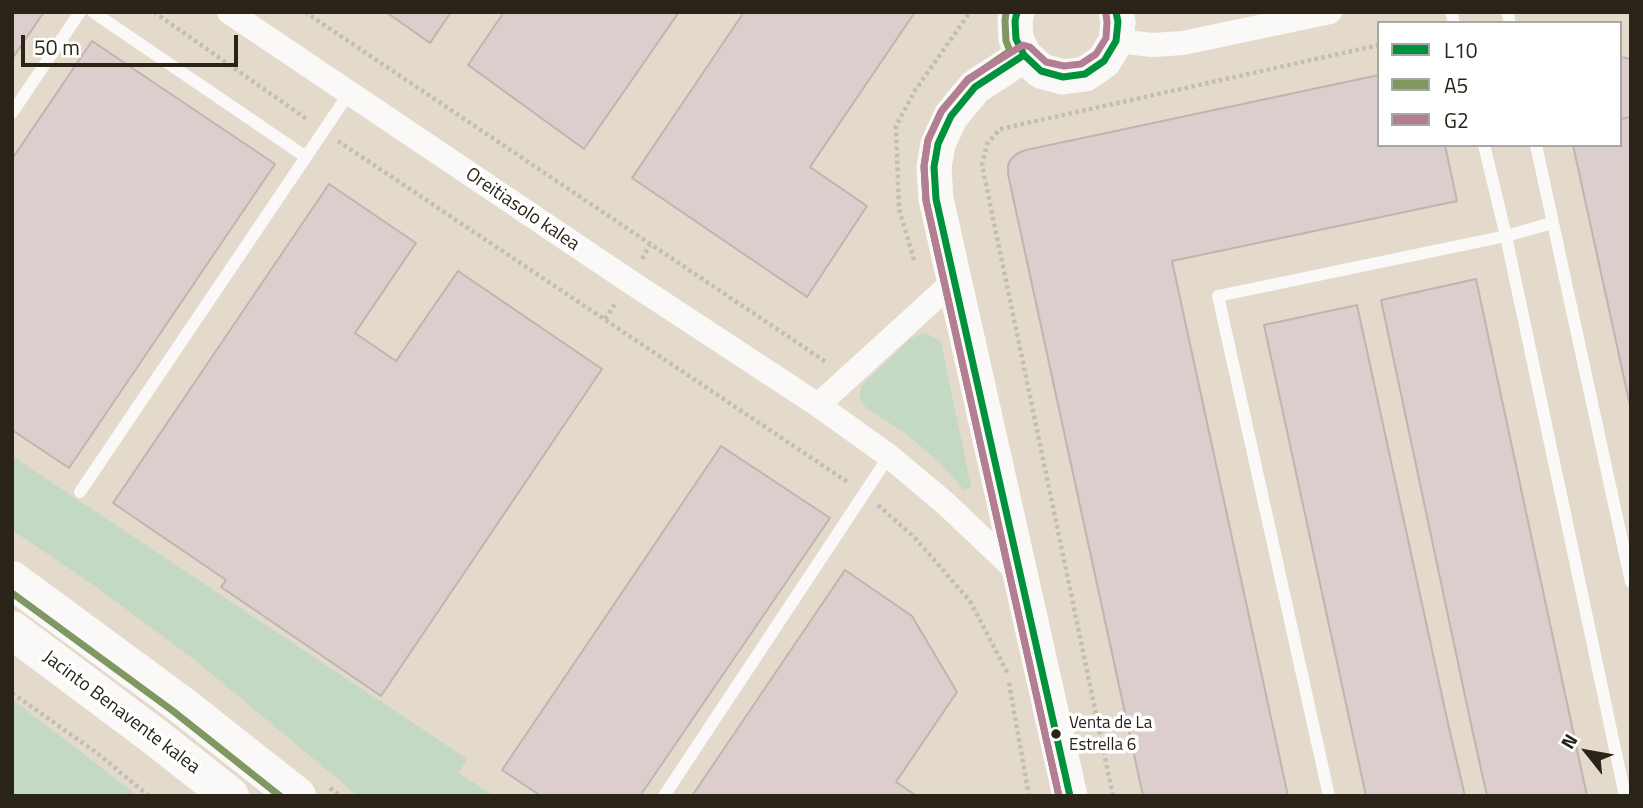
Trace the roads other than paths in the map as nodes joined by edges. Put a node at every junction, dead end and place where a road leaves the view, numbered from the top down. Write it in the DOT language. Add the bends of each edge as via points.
graph roads {
  1 [pos="80,12"];
  2 [pos="93,12"];
  3 [pos="229,12"];
  4 [pos="1017,12"];
  5 [pos="1330,12"];
  6 [pos="1116,27"];
  7 [pos="1024,55"];
  8 [pos="349,93"];
  9 [pos="12,113"];
  10 [pos="1484,147"];
  11 [pos="1536,147"];
  12 [pos="306,157"];
  13 [pos="1552,223"];
  14 [pos="1506,236"];
  15 [pos="954,281"];
  16 [pos="818,405"];
  17 [pos="889,456"];
  18 [pos="79,492"];
  19 [pos="1020,574"];
  20 [pos="12,580"];
  21 [pos="1631,582"];
  22 [pos="12,631"];
  23 [pos="230,796"];
  24 [pos="297,796"];
  25 [pos="664,796"];
  26 [pos="1070,796"];
  27 [pos="1329,796"];
  28 [pos="1625,796"];
  1 -- 9 [label="lane"];
  2 -- 12 [label="lane"];
  3 -- 8 [label="street, Oreitiasolo kalea"];
  4 -- 7 [label="main road" via="1016,39"];
  5 -- 6 [label="street" via="1183,43 1153,45"];
  6 -- 7 [label="main road" via="1104,61 1085,74 1063,77 1041,71"];
  7 -- 15 [label="main road" via="975,87 951,116 938,144 936,199"];
  8 -- 12 [label="lane"];
  8 -- 16 [label="street, Oreitiasolo kalea"];
  10 -- 14 [label="lane"];
  11 -- 13 [label="lane"];
  12 -- 18 [label="lane"];
  13 -- 14 [label="lane"];
  13 -- 21 [label="lane"];
  14 -- 27 [label="lane" via="1218,296"];
  14 -- 28 [label="lane"];
  15 -- 16 [label="street"];
  15 -- 19 [label="main road"];
  16 -- 17 [label="street, Oreitiasolo kalea"];
  17 -- 19 [label="street, Oreitiasolo kalea"];
  17 -- 25 [label="lane"];
  19 -- 26 [label="main road"];
  20 -- 24 [label="main road"];
  22 -- 23 [label="main road, Jacinto Benavente kalea"];
}
